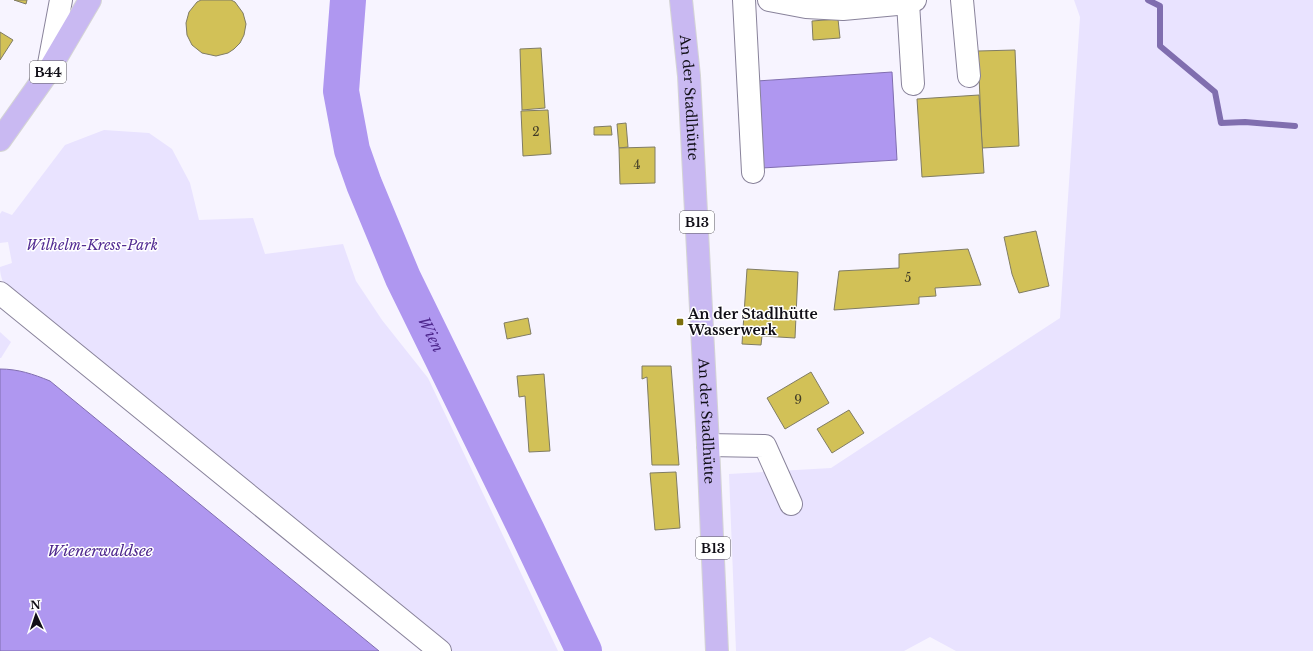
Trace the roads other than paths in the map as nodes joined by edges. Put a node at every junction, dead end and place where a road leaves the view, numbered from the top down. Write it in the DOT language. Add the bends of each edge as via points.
graph roads {
  1 [pos="61,0"];
  2 [pos="90,0"];
  3 [pos="681,0"];
  4 [pos="744,0"];
  5 [pos="769,0"];
  6 [pos="962,0"];
  7 [pos="912,2"];
  8 [pos="46,75"];
  9 [pos="969,76"];
  10 [pos="913,84"];
  11 [pos="0,140"];
  12 [pos="753,172"];
  13 [pos="0,293"];
  14 [pos="708,445"];
  15 [pos="791,504"];
  16 [pos="440,651"];
  17 [pos="717,651"];
  1 -- 8 [label="street"];
  2 -- 8 [label="main road, B44"];
  3 -- 14 [label="main road, An der Stadlhütte / B13" via="689,76"];
  4 -- 12 [label="street"];
  5 -- 7 [label="street" via="806,7 844,9"];
  6 -- 9 [label="street"];
  7 -- 10 [label="street"];
  8 -- 11 [label="main road, B44"];
  13 -- 16 [label="street"];
  14 -- 15 [label="street" via="765,446"];
  14 -- 17 [label="main road, An der Stadlhütte / B13"];
}
